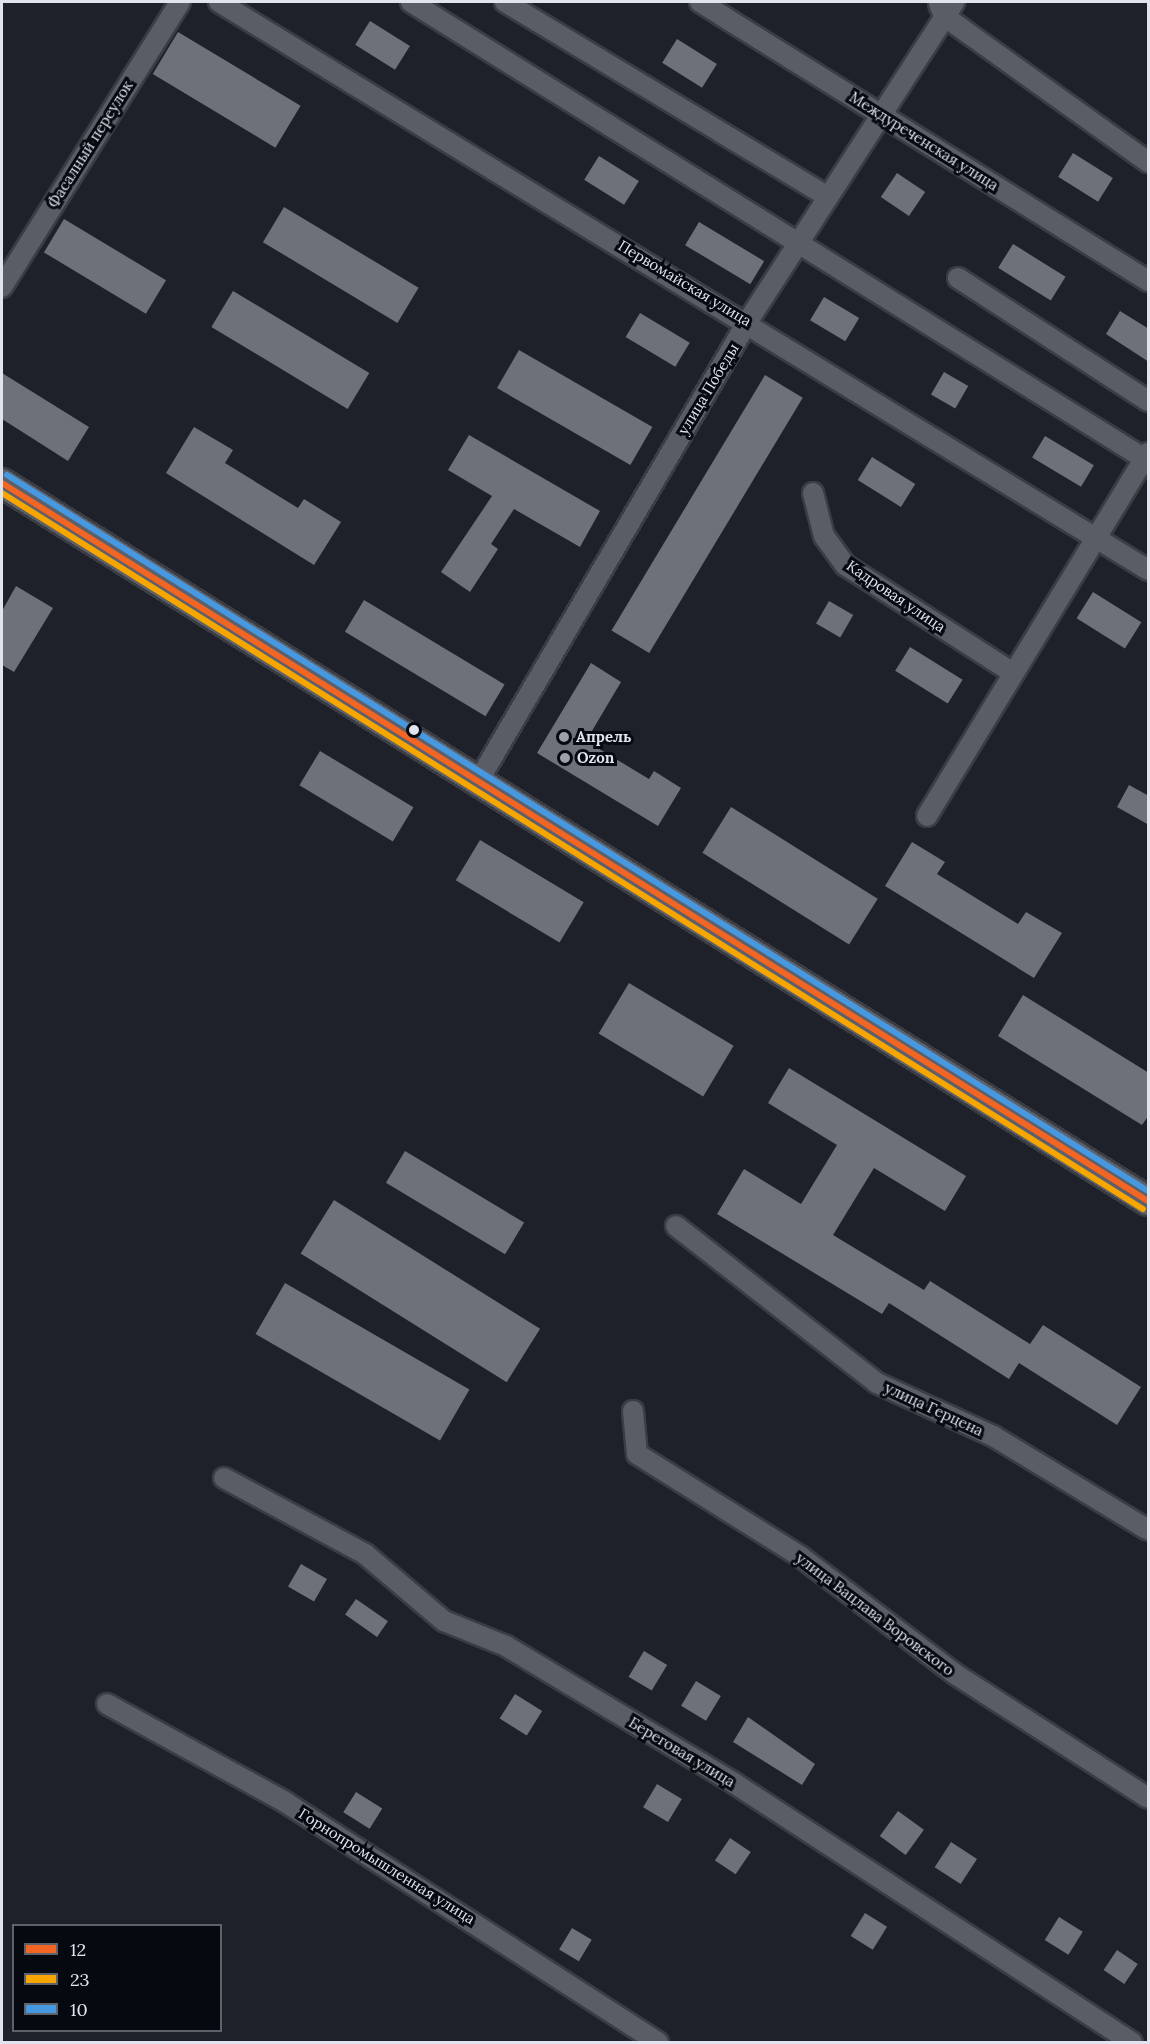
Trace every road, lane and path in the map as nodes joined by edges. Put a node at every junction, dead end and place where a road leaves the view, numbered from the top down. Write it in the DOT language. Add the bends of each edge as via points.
graph roads {
  1 [pos="180,2"];
  2 [pos="219,2"];
  3 [pos="411,2"];
  4 [pos="505,2"];
  5 [pos="700,2"];
  6 [pos="946,6"];
  7 [pos="880,114"];
  8 [pos="1149,162"];
  9 [pos="827,196"];
  10 [pos="797,242"];
  11 [pos="958,278"];
  12 [pos="1149,281"];
  13 [pos="2,287"];
  14 [pos="748,321"];
  15 [pos="1149,401"];
  16 [pos="1147,458"];
  17 [pos="2,483"];
  18 [pos="813,493"];
  19 [pos="1097,537"];
  20 [pos="1149,570"];
  21 [pos="1013,673"];
  22 [pos="476,785"];
  23 [pos="927,816"];
  24 [pos="1149,1201"];
  25 [pos="676,1226"];
  26 [pos="633,1411"];
  27 [pos="224,1478"];
  28 [pos="1149,1530"];
  29 [pos="107,1704"];
  30 [pos="1149,1798"];
  31 [pos="658,2043"];
  32 [pos="1132,2043"];
  1 -- 13 [label="street, Фасалный переулок"];
  2 -- 14 [label="street, Первомайская улица"];
  3 -- 10 [label="street"];
  4 -- 9 [label="street"];
  5 -- 7 [label="street, Междуреченская улица"];
  6 -- 7 [label="street, улица Победы"];
  6 -- 8 [label="street"];
  7 -- 9 [label="street, улица Победы"];
  7 -- 12 [label="street, Междуреченская улица"];
  9 -- 10 [label="street, улица Победы"];
  10 -- 14 [label="street, улица Победы"];
  10 -- 16 [label="street"];
  11 -- 15 [label="street"];
  14 -- 19 [label="street, Первомайская улица"];
  14 -- 22 [label="street, улица Победы"];
  16 -- 19 [label="street"];
  17 -- 22 [label="main road"];
  18 -- 21 [label="street, Кадровая улица" via="824,536 846,565"];
  19 -- 20 [label="street, Первомайская улица"];
  19 -- 21 [label="street"];
  21 -- 23 [label="street"];
  22 -- 24 [label="main road"];
  25 -- 28 [label="street, улица Герцена" via="877,1383 993,1436"];
  26 -- 30 [label="street, улица Вацлава Воровского" via="638,1454 801,1557 955,1674"];
  27 -- 32 [label="street, Береговая улица" via="365,1554 444,1621 506,1646 734,1783"];
  29 -- 31 [label="street, Горнопромышленная улица" via="285,1802"];
}
